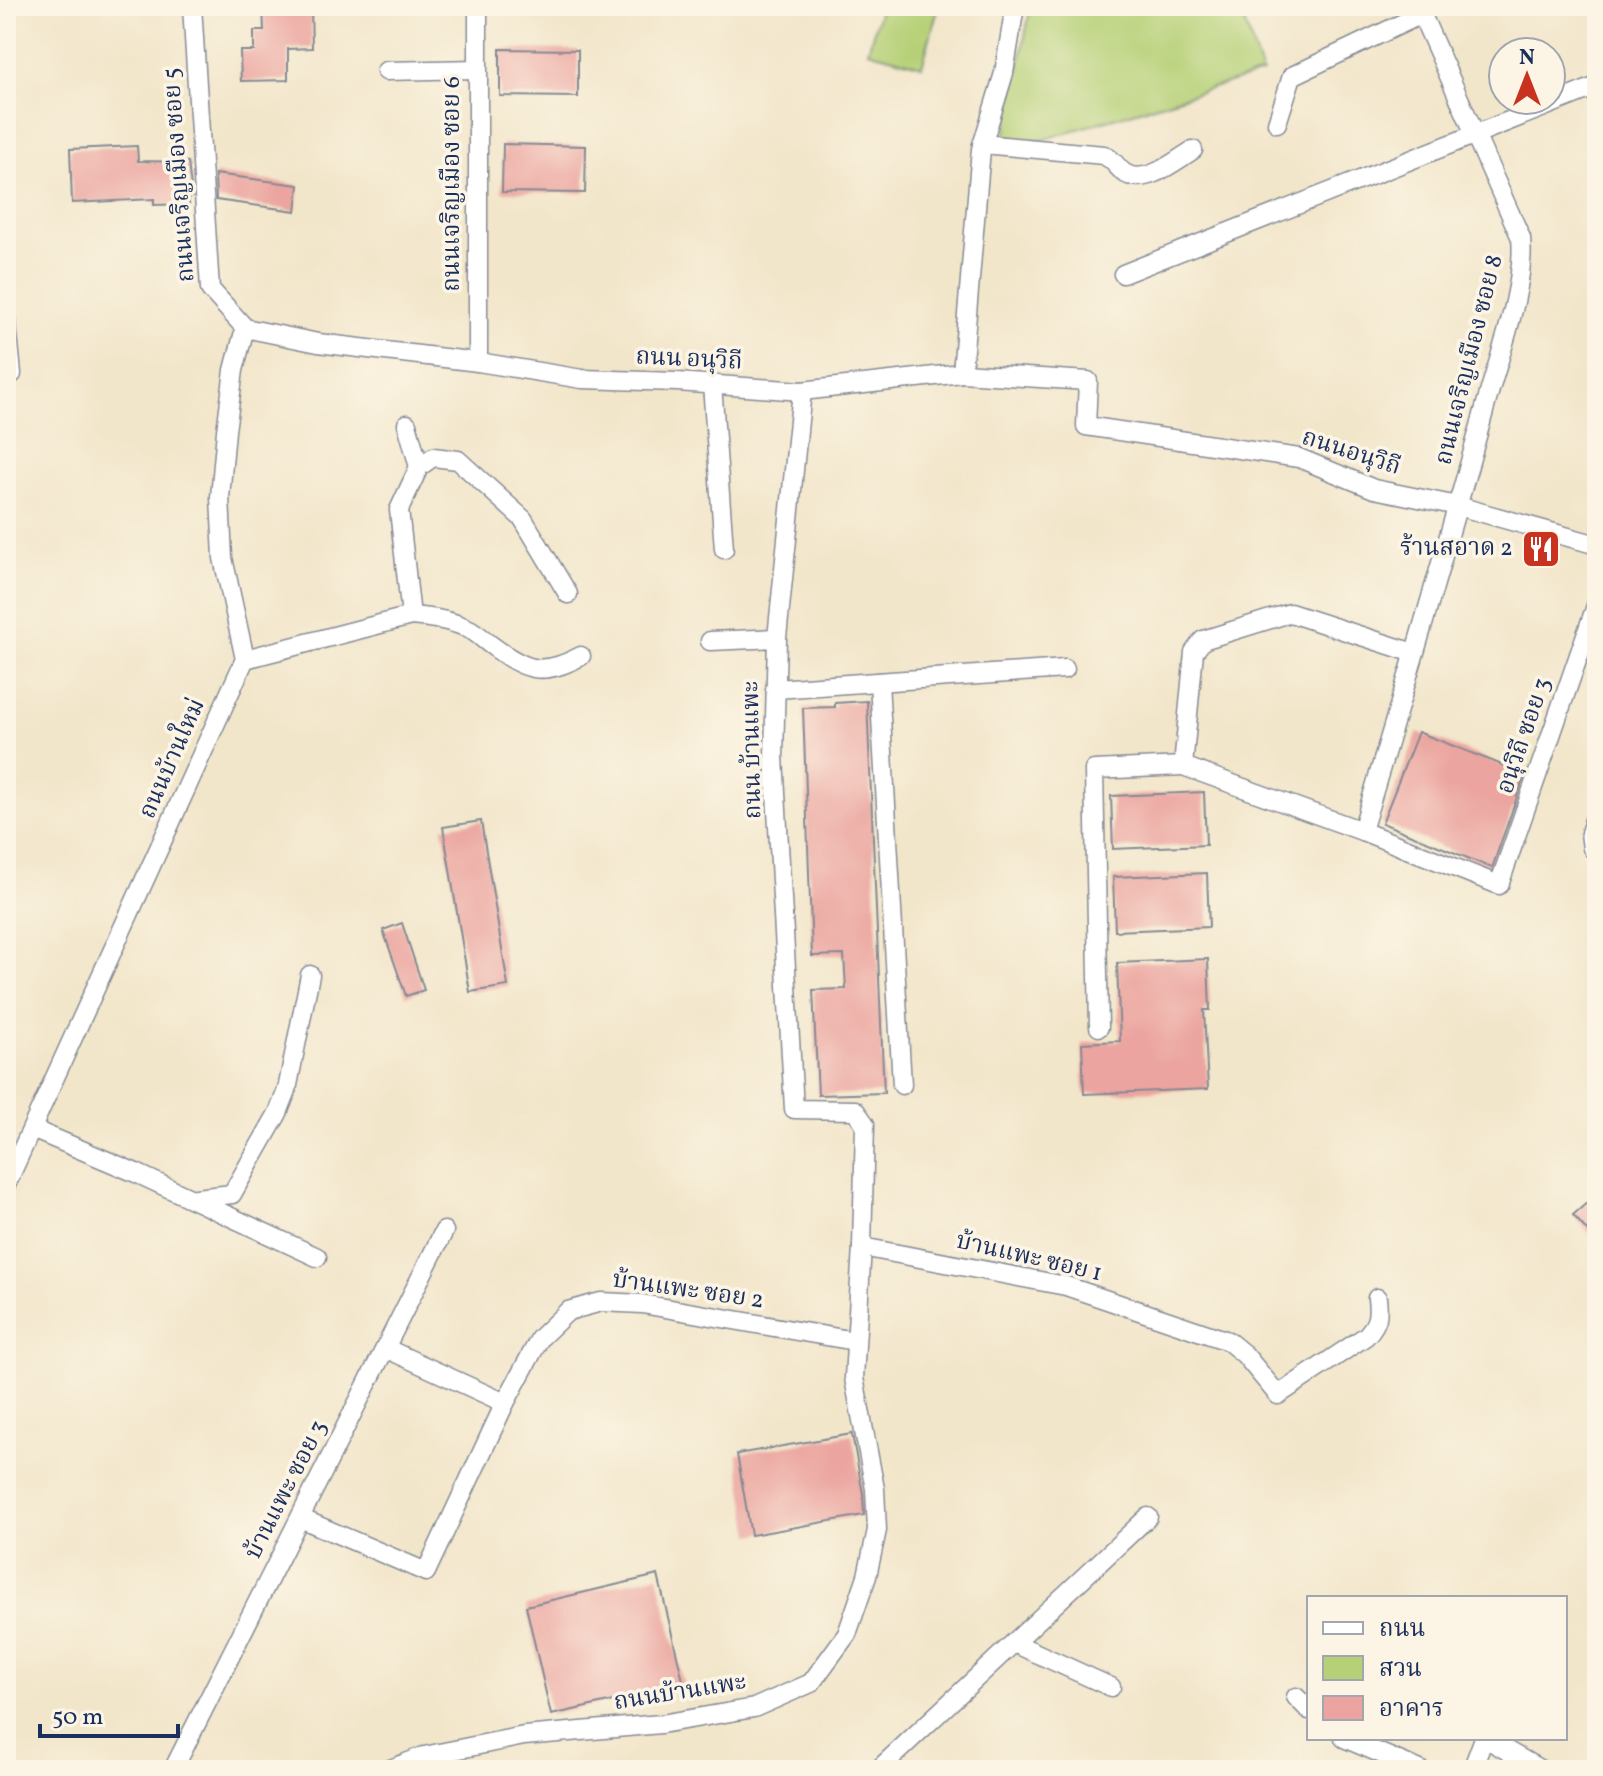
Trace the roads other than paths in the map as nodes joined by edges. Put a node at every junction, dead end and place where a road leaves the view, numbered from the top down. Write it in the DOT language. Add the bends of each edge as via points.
graph roads {
  1 [pos="192,6"];
  2 [pos="478,6"];
  3 [pos="1015,6"];
  4 [pos="1420,10"];
  5 [pos="477,69"];
  6 [pos="386,71"];
  7 [pos="1597,86"];
  8 [pos="1277,123"];
  9 [pos="1473,134"];
  10 [pos="982,144"];
  11 [pos="1193,150"];
  12 [pos="1123,274"];
  13 [pos="6,312"];
  14 [pos="245,328"];
  15 [pos="478,362"];
  16 [pos="962,373"];
  17 [pos="6,375"];
  18 [pos="712,384"];
  19 [pos="802,391"];
  20 [pos="407,424"];
  21 [pos="1086,426"];
  22 [pos="419,467"];
  23 [pos="1458,506"];
  24 [pos="1597,545"];
  25 [pos="724,549"];
  26 [pos="568,594"];
  27 [pos="1597,603"];
  28 [pos="411,616"];
  29 [pos="777,638"];
  30 [pos="710,641"];
  31 [pos="1414,653"];
  32 [pos="581,656"];
  33 [pos="245,659"];
  34 [pos="1065,669"];
  35 [pos="879,682"];
  36 [pos="775,689"];
  37 [pos="1183,766"];
  38 [pos="1597,811"];
  39 [pos="1362,831"];
  40 [pos="1597,852"];
  41 [pos="310,975"];
  42 [pos="1099,1027"];
  43 [pos="902,1085"];
  44 [pos="794,1109"];
  45 [pos="32,1129"];
  46 [pos="6,1185"];
  47 [pos="194,1200"];
  48 [pos="444,1231"];
  49 [pos="862,1247"];
  50 [pos="317,1257"];
  51 [pos="1377,1298"];
  52 [pos="855,1341"];
  53 [pos="385,1348"];
  54 [pos="505,1403"];
  55 [pos="1148,1517"];
  56 [pos="300,1518"];
  57 [pos="1014,1643"];
  58 [pos="1111,1687"];
  59 [pos="1349,1740"];
  60 [pos="1484,1740"];
  61 [pos="1488,1740"];
  62 [pos="173,1770"];
  63 [pos="388,1770"];
  64 [pos="878,1770"];
  65 [pos="1420,1770"];
  66 [pos="1472,1770"];
  67 [pos="1541,1770"];
  1 -- 14 [label="street, ถนนเจริญเมือง ซอย 5" via="210,289"];
  2 -- 5 [label="street, ถนนเจริญเมือง ซอย 6"];
  3 -- 10 [label="street" via="1004,73"];
  4 -- 8 [label="street" via="1292,76"];
  4 -- 9 [label="street, ถนนเจริญเมือง ซอย 8"];
  5 -- 6 [label="street"];
  5 -- 15 [label="street, ถนนเจริญเมือง ซอย 6"];
  7 -- 9 [label="street"];
  9 -- 12 [label="street"];
  9 -- 23 [label="street, ถนนเจริญเมือง ซอย 8" via="1521,238 1523,254"];
  10 -- 11 [label="street" via="1104,155 1134,177 1153,174"];
  10 -- 16 [label="street"];
  13 -- 17 [label="street" via="12,374"];
  14 -- 15 [label="street, ถนน อนุวิถี" via="318,343"];
  14 -- 33 [label="street" via="234,370 220,497 223,558"];
  15 -- 18 [label="street, ถนน อนุวิถี" via="582,379"];
  16 -- 19 [label="street, ถนน อนุวิถี"];
  16 -- 21 [label="street, ถนน อนุวิถี" via="1088,381"];
  18 -- 19 [label="street, ถนน อนุวิถี"];
  18 -- 25 [label="street"];
  19 -- 29 [label="street, ถนน บ้านแพะ"];
  20 -- 22 [label="street"];
  21 -- 23 [label="street, ถนนอนุวิถี" via="1299,458 1374,489"];
  22 -- 26 [label="street" via="433,457 458,460 523,519"];
  22 -- 28 [label="street" via="399,510"];
  23 -- 24 [label="street, ถนนอนุวิถี"];
  23 -- 31 [label="street, ถนนเจริญเมือง ซอย 8"];
  27 -- 39 [label="street, อนุวิถี ซอย 3" via="1499,885"];
  28 -- 32 [label="street" via="440,619 472,631 523,665 542,670 557,669"];
  28 -- 33 [label="street"];
  29 -- 30 [label="street"];
  29 -- 36 [label="street, ถนน บ้านแพะ"];
  31 -- 37 [label="street" via="1290,613 1203,640 1194,652"];
  31 -- 39 [label="street, ถนนเจริญเมือง ซอย 8"];
  33 -- 45 [label="street, ถนนบ้านใหม่"];
  34 -- 35 [label="street"];
  35 -- 36 [label="street"];
  35 -- 43 [label="street"];
  36 -- 44 [label="street, ถนน บ้านแพะ" via="774,757"];
  37 -- 39 [label="street"];
  37 -- 42 [label="street" via="1094,770"];
  38 -- 40 [label="street" via="1590,833"];
  41 -- 47 [label="street" via="291,1080 278,1113 232,1194"];
  44 -- 49 [label="street, ถนนบ้านแพะ" via="855,1110 865,1124"];
  45 -- 46 [label="street, ถนนบ้านใหม่"];
  45 -- 47 [label="street"];
  47 -- 50 [label="street"];
  48 -- 53 [label="street, บ้านแพะ ซอย 3"];
  49 -- 51 [label="street, บ้านแพะ ซอย 1" via="1066,1286 1228,1341 1275,1394 1283,1394 1366,1336 1379,1316"];
  49 -- 52 [label="street, ถนนบ้านแพะ"];
  52 -- 54 [label="street, บ้านแพะ ซอย 2" via="642,1304 601,1302 568,1311 540,1338"];
  52 -- 63 [label="street, ถนนบ้านแพะ" via="854,1378 875,1489 877,1530 847,1634 811,1683 754,1708 661,1724 524,1736 424,1756"];
  53 -- 54 [label="street"];
  53 -- 56 [label="street, บ้านแพะ ซอย 3"];
  54 -- 56 [label="street, บ้านแพะ ซอย 2" via="426,1572"];
  55 -- 57 [label="street"];
  56 -- 62 [label="street, บ้านแพะ ซอย 3"];
  57 -- 58 [label="street"];
  57 -- 64 [label="street"];
  59 -- 65 [label="street"];
  60 -- 66 [label="street"];
  61 -- 67 [label="street"];
}
